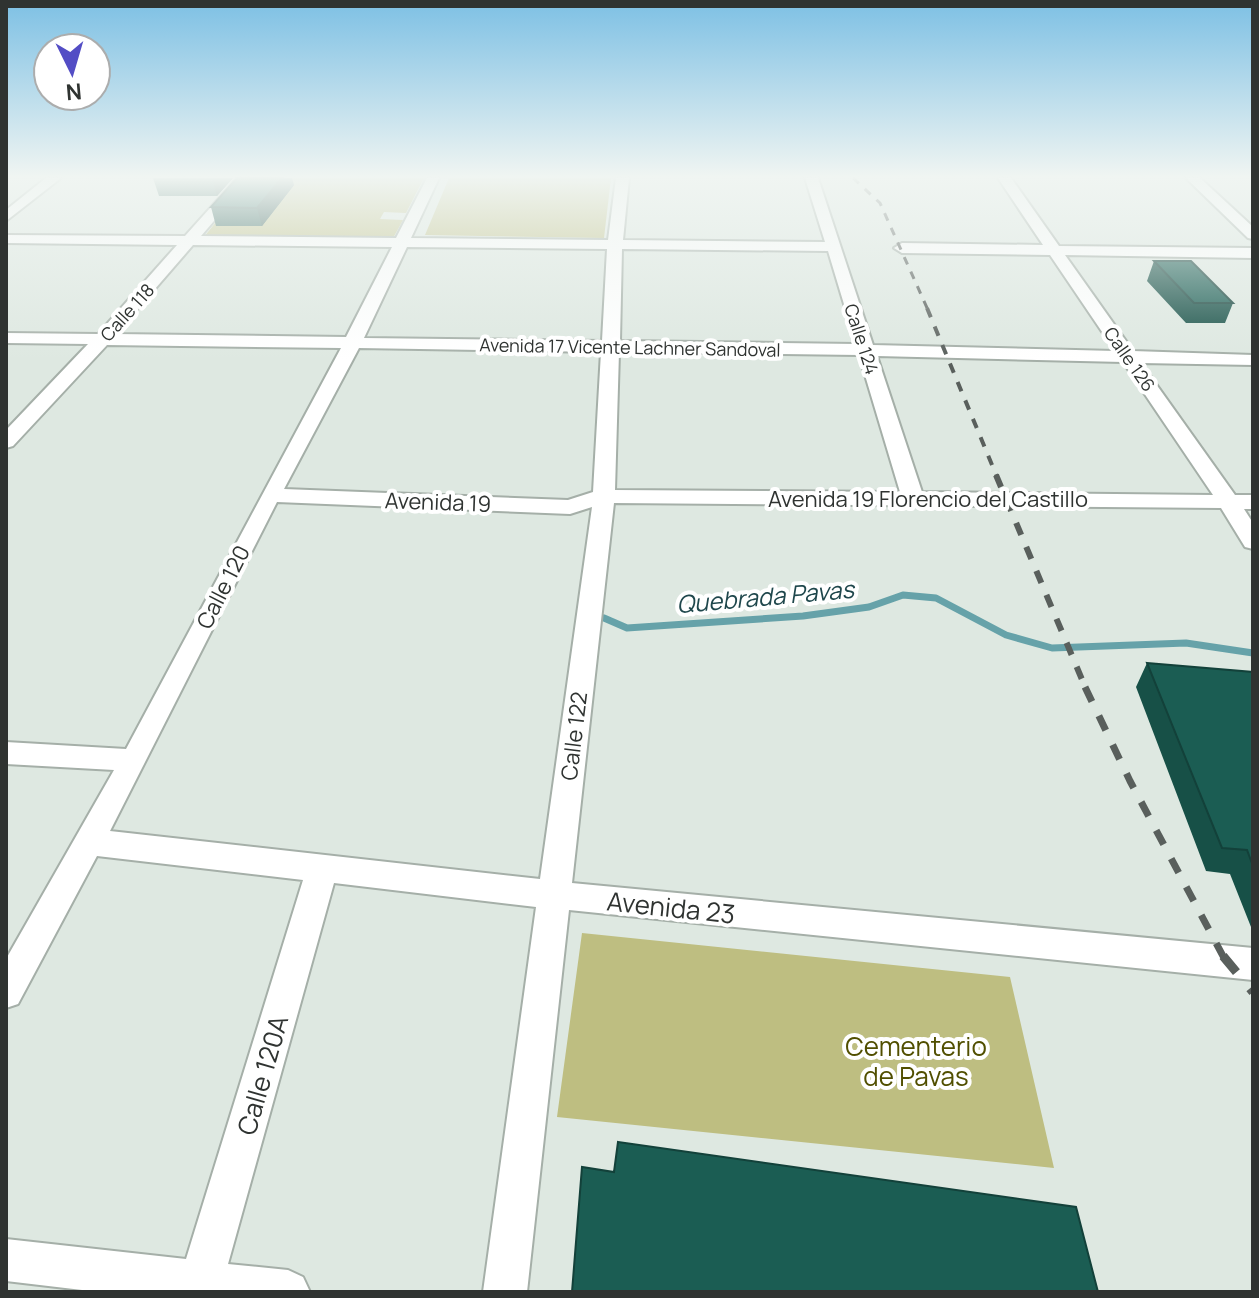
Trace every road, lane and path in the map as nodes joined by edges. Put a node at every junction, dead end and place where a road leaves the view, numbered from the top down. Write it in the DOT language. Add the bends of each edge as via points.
graph roads {
  1 [pos="6,239"];
  2 [pos="193,239"];
  3 [pos="404,239"];
  4 [pos="616,239"];
  5 [pos="830,239"];
  6 [pos="1046,239"];
  7 [pos="191,241"];
  8 [pos="401,244"];
  9 [pos="615,245"];
  10 [pos="832,247"];
  11 [pos="902,248"];
  12 [pos="1054,250"];
  13 [pos="1253,253"];
  14 [pos="6,338"];
  15 [pos="102,340"];
  16 [pos="353,342"];
  17 [pos="612,347"];
  18 [pos="866,350"];
  19 [pos="1130,358"];
  20 [pos="1253,360"];
  21 [pos="6,442"];
  22 [pos="270,495"];
  23 [pos="604,496"];
  24 [pos="913,499"];
  25 [pos="1228,501"];
  26 [pos="1253,502"];
  27 [pos="1253,542"];
  28 [pos="6,753"];
  29 [pos="134,760"];
  30 [pos="90,842"];
  31 [pos="322,869"];
  32 [pos="555,895"];
  33 [pos="1253,964"];
  34 [pos="6,992"];
  35 [pos="6,1260"];
  36 [pos="201,1282"];
  37 [pos="288,1292"];
  38 [pos="505,1292"];
  1 -- 7 [label="street"];
  2 -- 7 [label="street, Calle 118"];
  3 -- 8 [label="street, Calle 120"];
  4 -- 9 [label="street, Calle 122"];
  5 -- 10 [label="street, Calle 124"];
  6 -- 12 [label="street, Calle 126"];
  7 -- 8 [label="street"];
  7 -- 15 [label="street, Calle 118"];
  8 -- 9 [label="street"];
  8 -- 16 [label="street, Calle 120"];
  9 -- 10 [label="street"];
  9 -- 17 [label="street, Calle 122"];
  10 -- 18 [label="street, Calle 124"];
  11 -- 12 [label="street"];
  12 -- 13 [label="street"];
  12 -- 19 [label="street, Calle 126"];
  14 -- 15 [label="street, Avenida 17 Vicente Lachner Sandoval"];
  15 -- 16 [label="street, Avenida 17 Vicente Lachner Sandoval"];
  15 -- 21 [label="street, Calle 118"];
  16 -- 17 [label="street, Avenida 17 Vicente Lachner Sandoval"];
  16 -- 22 [label="street, Calle 120"];
  17 -- 18 [label="street, Avenida 17 Vicente Lachner Sandoval"];
  17 -- 23 [label="street, Calle 122"];
  18 -- 19 [label="street, Avenida 17 Vicente Lachner Sandoval"];
  18 -- 24 [label="street, Calle 124"];
  19 -- 20 [label="street, Avenida 17 Vicente Lachner Sandoval"];
  19 -- 25 [label="street, Calle 126"];
  22 -- 23 [label="street, Avenida 19" via="570,507"];
  22 -- 29 [label="street, Calle 120"];
  23 -- 24 [label="street, Avenida 19 Florencio del Castillo"];
  23 -- 32 [label="street, Calle 122"];
  24 -- 25 [label="street, Avenida 19 Florencio del Castillo"];
  25 -- 26 [label="street, Avenida 19 Florencio del Castillo"];
  25 -- 27 [label="street, Calle 126"];
  28 -- 29 [label="street"];
  29 -- 30 [label="street, Calle 120"];
  30 -- 31 [label="street, Avenida 23"];
  30 -- 34 [label="street, Calle 120"];
  31 -- 32 [label="street, Avenida 23"];
  31 -- 36 [label="street, Calle 120A"];
  32 -- 33 [label="street, Avenida 23"];
  32 -- 38 [label="street, Calle 122"];
  35 -- 36 [label="street"];
  36 -- 37 [label="street"];
}
